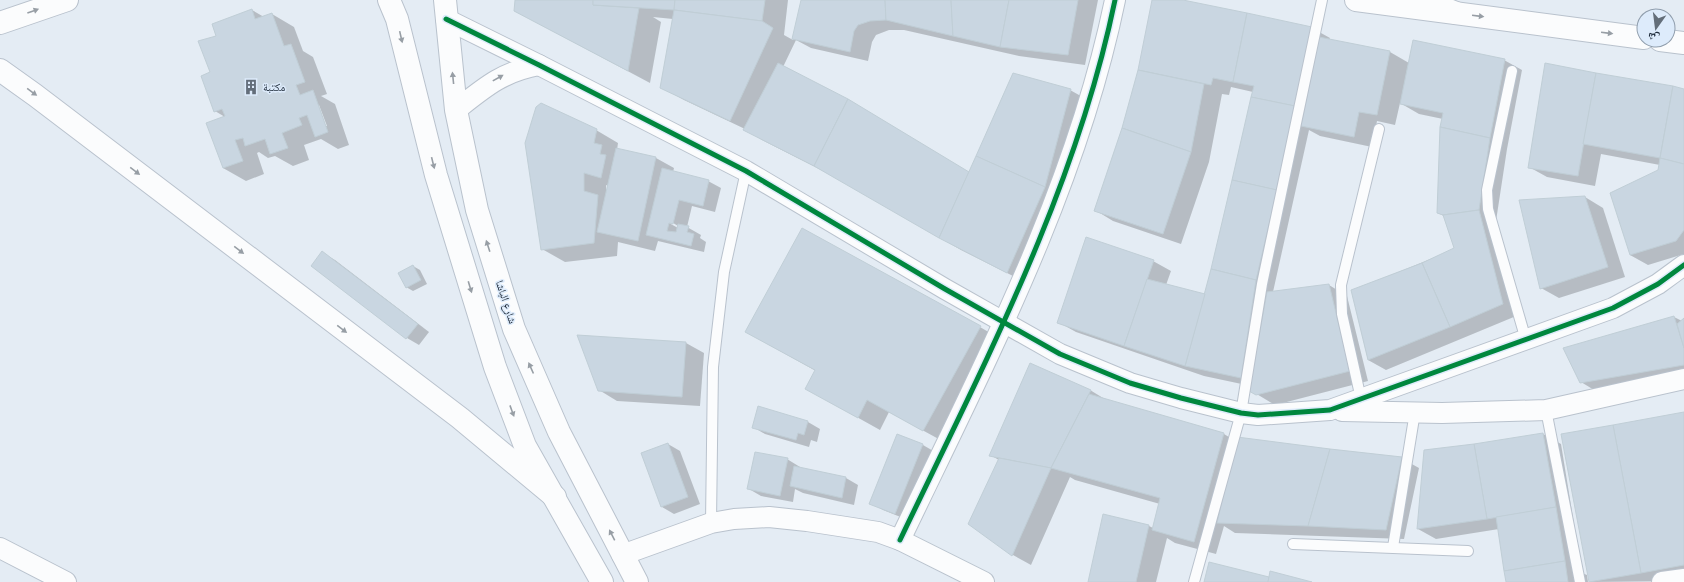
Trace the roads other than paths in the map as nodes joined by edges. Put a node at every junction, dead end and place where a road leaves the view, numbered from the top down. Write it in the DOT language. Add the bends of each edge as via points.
graph roads {
  1 [pos="66,0"];
  2 [pos="389,0"];
  3 [pos="1115,0"];
  4 [pos="1322,0"];
  5 [pos="1356,0"];
  6 [pos="1424,0"];
  7 [pos="446,10"];
  8 [pos="1456,13"];
  9 [pos="0,23"];
  10 [pos="1636,37"];
  11 [pos="539,65"];
  12 [pos="0,70"];
  13 [pos="1512,71"];
  14 [pos="456,110"];
  15 [pos="1379,129"];
  16 [pos="746,171"];
  17 [pos="1684,265"];
  18 [pos="1004,321"];
  19 [pos="1526,340"];
  20 [pos="1684,380"];
  21 [pos="1361,399"];
  22 [pos="1330,410"];
  23 [pos="1546,410"];
  24 [pos="1415,412"];
  25 [pos="1241,413"];
  26 [pos="555,497"];
  27 [pos="712,523"];
  28 [pos="900,540"];
  29 [pos="1293,544"];
  30 [pos="1393,547"];
  31 [pos="0,548"];
  32 [pos="1468,550"];
  33 [pos="622,554"];
  34 [pos="955,574"];
  35 [pos="1684,579"];
  36 [pos="66,582"];
  37 [pos="602,582"];
  38 [pos="636,582"];
  39 [pos="984,582"];
  40 [pos="1194,582"];
  41 [pos="1580,582"];
  42 [pos="1662,582"];
  9 -- 1 [label="main road, one-way"];
  2 -- 26 [label="main road, one-way" via="397,19 436,175 496,367 525,446"];
  3 -- 18 [label="street" via="1097,72 1063,180"];
  4 -- 25 [label="lane" via="1262,284"];
  5 -- 8 [label="main road"];
  6 -- 8 [label="main road"];
  7 -- 11 [label="street"];
  14 -- 7 [label="main road, شارع الباشا, one-way"];
  8 -- 10 [label="main road, one-way"];
  14 -- 11 [label="street, one-way" via="505,74"];
  11 -- 16 [label="street"];
  12 -- 26 [label="main road, one-way" via="460,418"];
  13 -- 19 [label="lane" via="1486,199"];
  33 -- 14 [label="main road, شارع الباشا, one-way" via="559,432 514,329 477,210"];
  15 -- 21 [label="lane" via="1341,285 1342,314"];
  16 -- 18 [label="street"];
  16 -- 27 [label="lane" via="724,272 713,367"];
  17 -- 19 [label="street" via="1658,284 1613,308"];
  18 -- 25 [label="street" via="1060,354 1110,376"];
  18 -- 28 [label="street"];
  19 -- 21 [label="street"];
  20 -- 23 [label="street"];
  21 -- 22 [label="street"];
  22 -- 24 [label="street"];
  22 -- 25 [label="street" via="1258,415"];
  23 -- 24 [label="street"];
  23 -- 41 [label="lane"];
  24 -- 30 [label="lane"];
  25 -- 40 [label="lane"];
  26 -- 37 [label="main road"];
  27 -- 28 [label="street" via="769,517 878,532"];
  27 -- 33 [label="street"];
  28 -- 34 [label="street"];
  29 -- 30 [label="lane"];
  30 -- 32 [label="lane"];
  31 -- 36 [label="street"];
  33 -- 38 [label="main road, شارع الباشا"];
  34 -- 39 [label="street"];
  35 -- 42 [label="street"];
}
